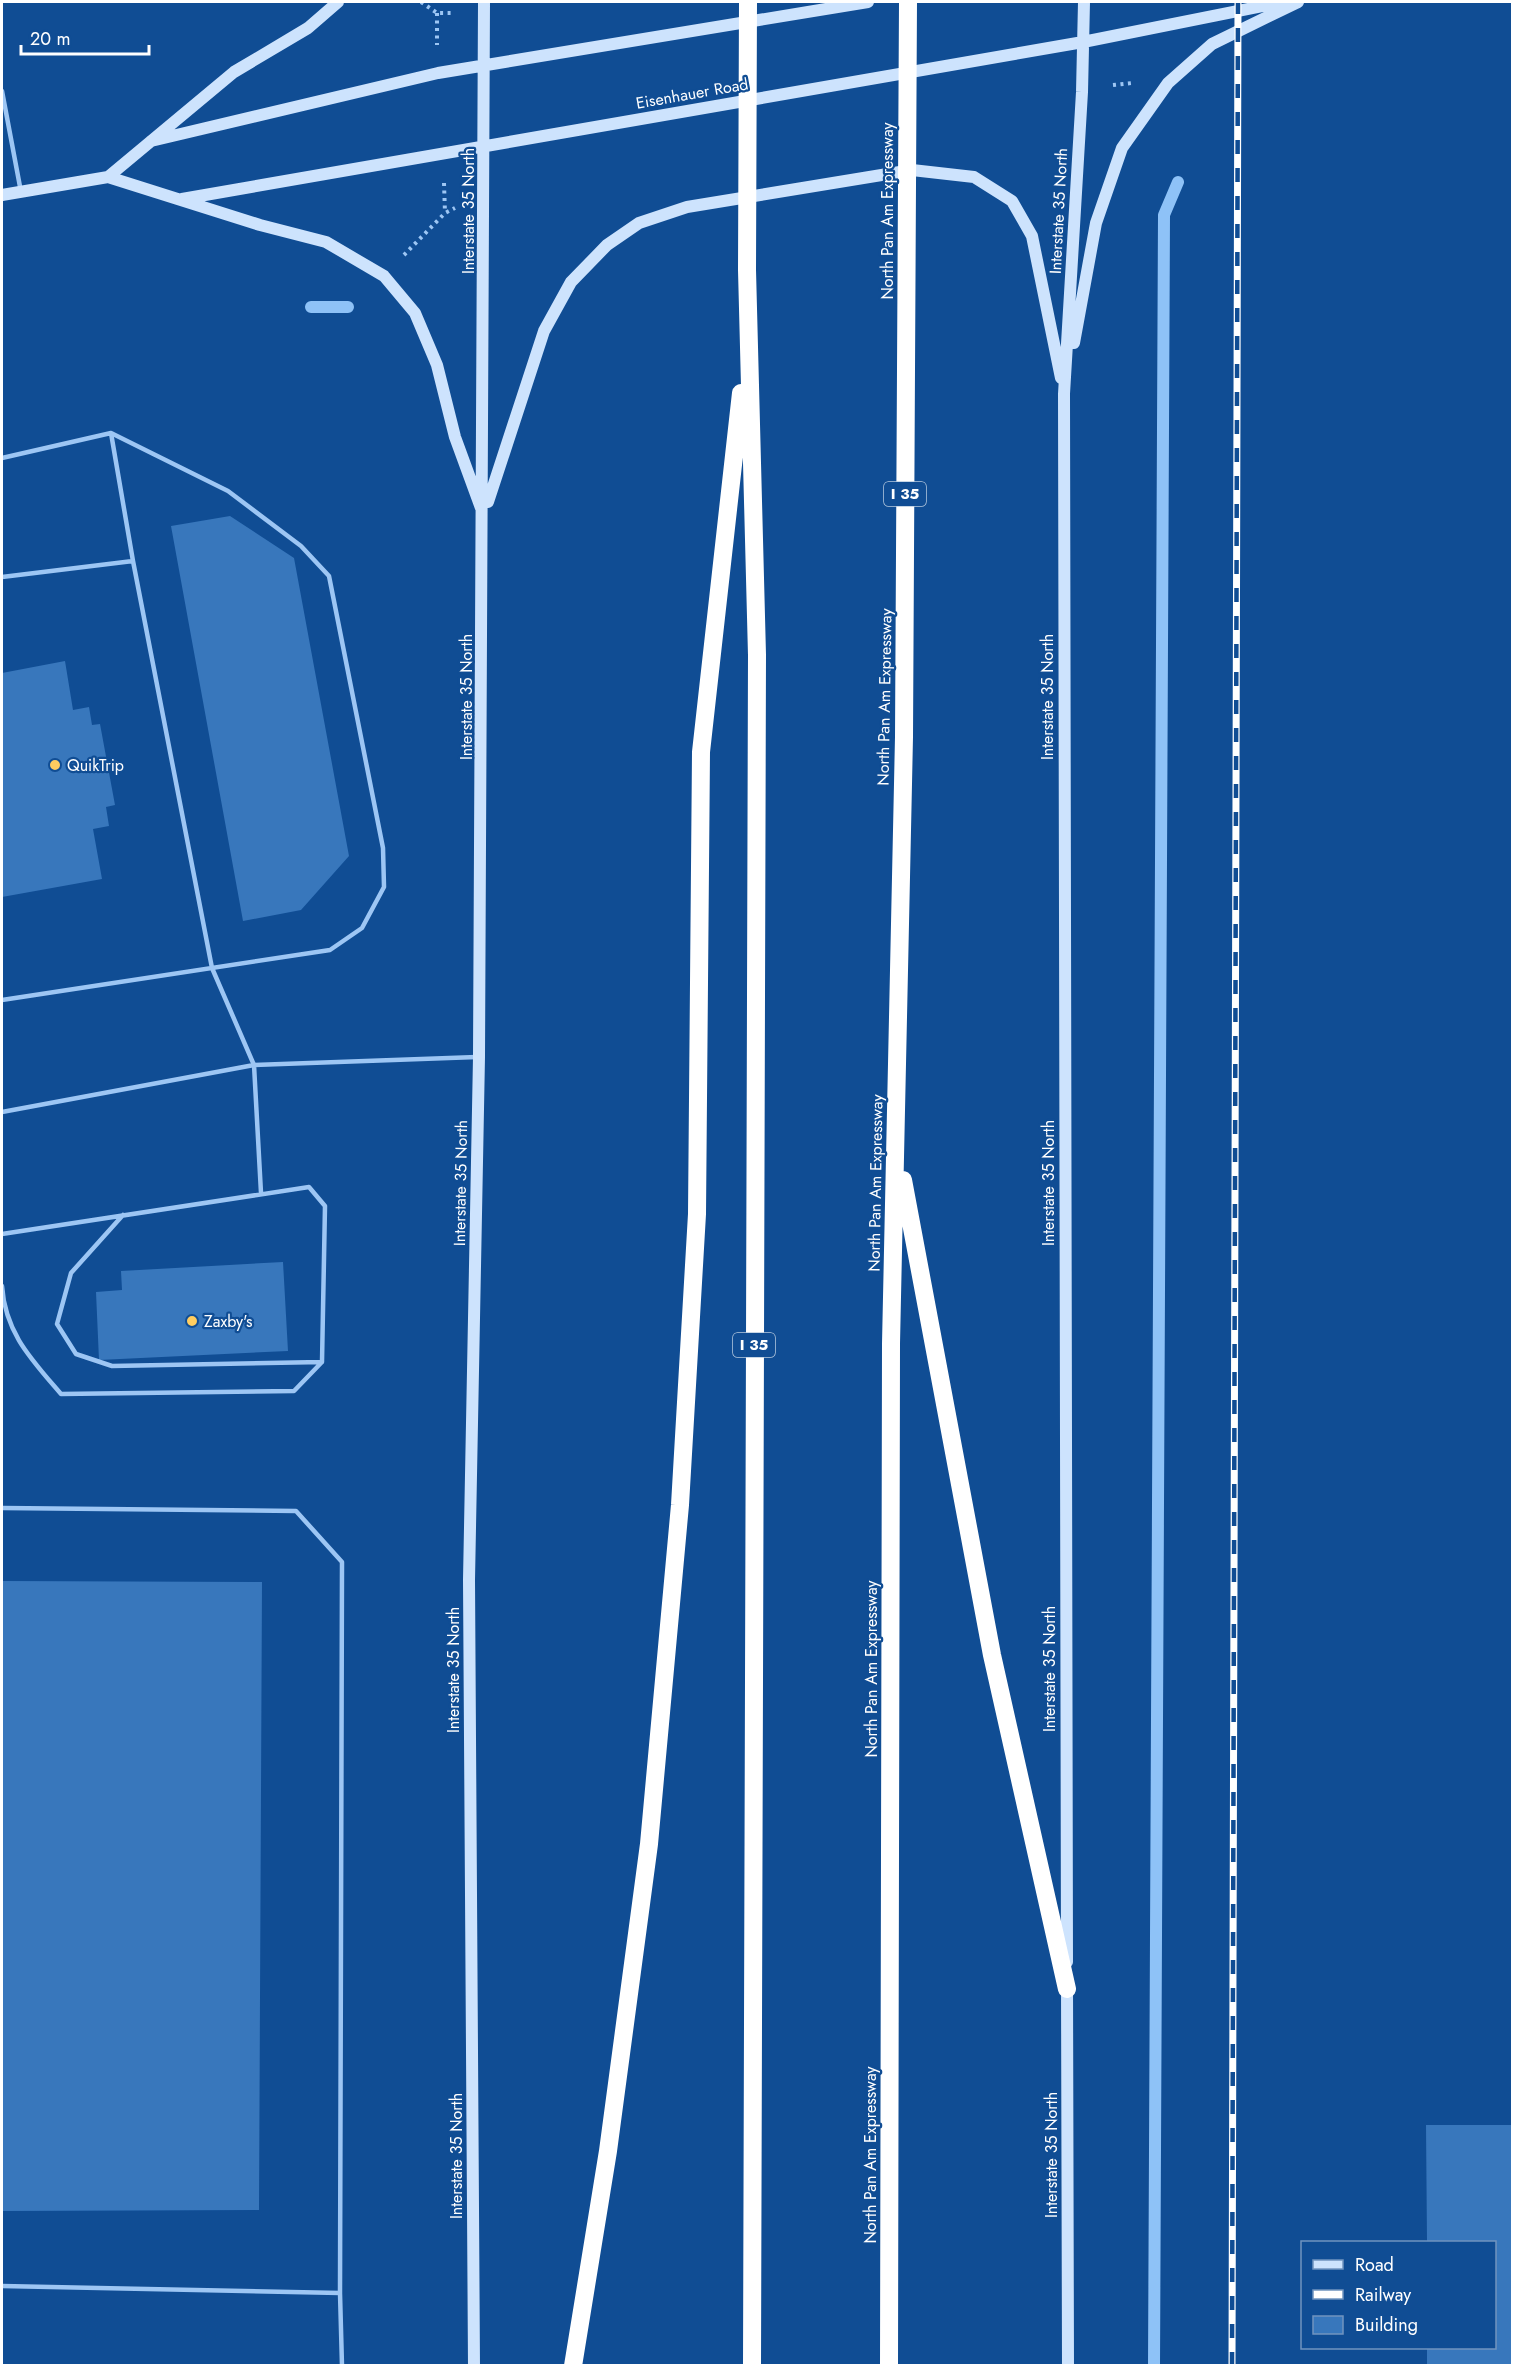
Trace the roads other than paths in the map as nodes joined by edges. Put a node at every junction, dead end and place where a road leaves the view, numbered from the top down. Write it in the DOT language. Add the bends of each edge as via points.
graph roads {
  1 [pos="338,2"];
  2 [pos="484,2"];
  3 [pos="748,2"];
  4 [pos="868,2"];
  5 [pos="908,2"];
  6 [pos="1084,2"];
  7 [pos="1283,2"];
  8 [pos="1298,2"];
  9 [pos="1083,42"];
  10 [pos="486,65"];
  11 [pos="2,92"];
  12 [pos="151,141"];
  13 [pos="485,147"];
  14 [pos="108,177"];
  15 [pos="21,192"];
  16 [pos="2,195"];
  17 [pos="182,200"];
  18 [pos="748,325"];
  19 [pos="1064,394"];
  20 [pos="111,434"];
  21 [pos="2,458"];
  22 [pos="484,515"];
  23 [pos="133,561"];
  24 [pos="2,577"];
  25 [pos="212,968"];
  26 [pos="2,1000"];
  27 [pos="479,1057"];
  28 [pos="254,1065"];
  29 [pos="2,1112"];
  30 [pos="896,1142"];
  31 [pos="261,1192"];
  32 [pos="123,1215"];
  33 [pos="2,1234"];
  34 [pos="2,1286"];
  35 [pos="322,1362"];
  36 [pos="2,1508"];
  37 [pos="1067,1989"];
  38 [pos="2,2286"];
  39 [pos="340,2293"];
  40 [pos="342,2366"];
  41 [pos="474,2366"];
  42 [pos="573,2366"];
  43 [pos="752,2366"];
  44 [pos="889,2366"];
  45 [pos="1068,2366"];
  1 -- 12 [label="main road" via="308,28 234,72"];
  2 -- 10 [label="main road, Interstate 35 North"];
  3 -- 18 [label="highway, I 35"];
  4 -- 10 [label="main road"];
  5 -- 30 [label="highway, North Pan Am Expressway / I 35" via="904,725"];
  6 -- 9 [label="main road, Interstate 35 North"];
  7 -- 9 [label="main road, Eisenhauer Road"];
  8 -- 19 [label="main road" via="1212,44 1168,83 1122,148 1096,223"];
  9 -- 13 [label="main road, Eisenhauer Road"];
  9 -- 19 [label="main road, Interstate 35 North"];
  10 -- 12 [label="main road"];
  10 -- 13 [label="main road, Interstate 35 North"];
  11 -- 15 [label="lane"];
  12 -- 14 [label="main road"];
  13 -- 17 [label="main road, Eisenhauer Road"];
  13 -- 22 [label="main road, Interstate 35 North"];
  14 -- 15 [label="main road, Eisenhauer Road"];
  14 -- 17 [label="main road, Eisenhauer Road"];
  15 -- 16 [label="main road, Eisenhauer Road"];
  17 -- 22 [label="main road" via="326,242 384,276 415,313 437,365 455,437"];
  18 -- 42 [label="highway" via="701,752 698,1214 680,1517 649,1844 608,2151"];
  18 -- 43 [label="highway, I 35" via="757,655"];
  19 -- 22 [label="main road" via="1032,236 1012,201 974,177 912,170 687,207 639,224 607,245 571,282 544,331"];
  19 -- 37 [label="main road, Interstate 35 North"];
  20 -- 21 [label="lane"];
  20 -- 23 [label="lane"];
  20 -- 25 [label="lane" via="228,491 301,546 329,576 384,848 384,887 362,928 330,950"];
  22 -- 27 [label="main road, Interstate 35 North"];
  23 -- 24 [label="lane"];
  23 -- 25 [label="lane"];
  25 -- 26 [label="lane"];
  25 -- 28 [label="lane"];
  27 -- 28 [label="lane"];
  27 -- 41 [label="main road, Interstate 35 North" via="469,1580"];
  28 -- 29 [label="lane"];
  28 -- 31 [label="lane"];
  30 -- 37 [label="highway" via="992,1655"];
  30 -- 44 [label="highway, North Pan Am Expressway / I 35" via="891,1368"];
  31 -- 32 [label="lane"];
  31 -- 35 [label="lane" via="309,1187 325,1206"];
  32 -- 33 [label="lane"];
  32 -- 35 [label="lane" via="71,1273 57,1324 76,1353 112,1366"];
  34 -- 35 [label="lane" via="3,1303 19,1345 61,1394 294,1391"];
  36 -- 39 [label="lane" via="296,1511 342,1562"];
  37 -- 45 [label="main road, Interstate 35 North"];
  38 -- 39 [label="lane"];
  39 -- 40 [label="lane"];
}
